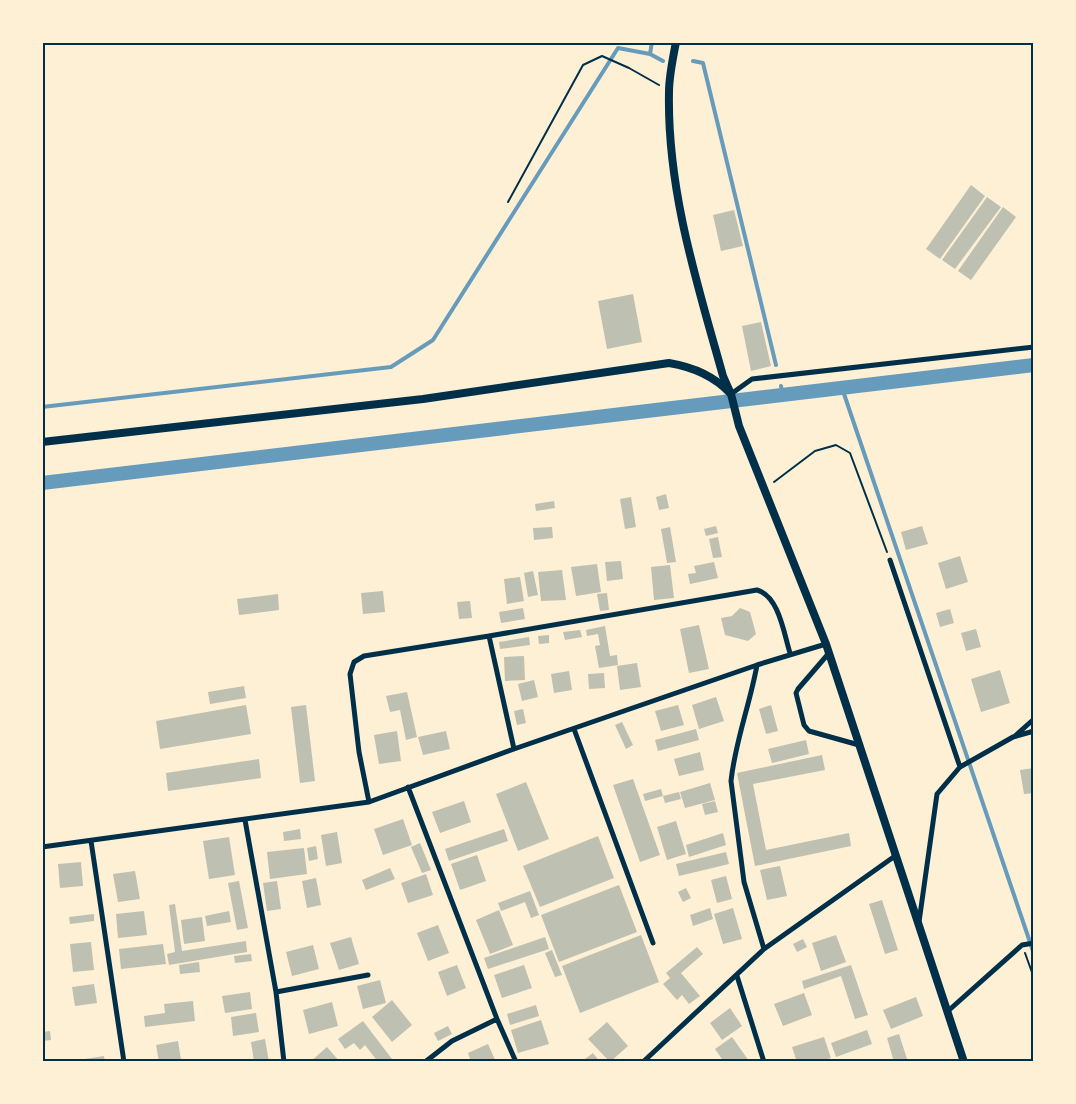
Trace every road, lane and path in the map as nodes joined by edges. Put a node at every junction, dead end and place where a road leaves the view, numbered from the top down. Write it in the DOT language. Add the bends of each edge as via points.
graph roads {
  1 [pos="676,42"];
  2 [pos="669,90"];
  3 [pos="508,202"];
  4 [pos="1034,347"];
  5 [pos="731,394"];
  6 [pos="42,442"];
  7 [pos="765,488"];
  8 [pos="890,560"];
  9 [pos="489,636"];
  10 [pos="826,644"];
  11 [pos="790,653"];
  12 [pos="829,653"];
  13 [pos="757,665"];
  14 [pos="1034,719"];
  15 [pos="574,729"];
  16 [pos="1034,731"];
  17 [pos="1013,737"];
  18 [pos="859,745"];
  19 [pos="514,749"];
  20 [pos="962,766"];
  21 [pos="408,787"];
  22 [pos="369,802"];
  23 [pos="245,820"];
  24 [pos="91,842"];
  25 [pos="42,847"];
  26 [pos="895,856"];
  27 [pos="918,926"];
  28 [pos="1034,942"];
  29 [pos="653,943"];
  30 [pos="1023,945"];
  31 [pos="764,949"];
  32 [pos="368,975"];
  33 [pos="738,976"];
  34 [pos="1034,978"];
  35 [pos="276,992"];
  36 [pos="948,1011"];
  37 [pos="497,1019"];
  38 [pos="124,1062"];
  39 [pos="284,1062"];
  40 [pos="425,1062"];
  41 [pos="516,1062"];
  42 [pos="643,1062"];
  43 [pos="764,1062"];
  44 [pos="964,1062"];
  1 -- 2 [label="main road"];
  2 -- 3 [label="path" via="602,56 583,65"];
  2 -- 5 [label="main road" via="681,222"];
  4 -- 5 [label="street" via="752,379"];
  5 -- 6 [label="main road" via="697,370 669,363 423,399"];
  5 -- 7 [label="main road" via="739,426"];
  7 -- 8 [label="path" via="814,451 836,445 850,453"];
  7 -- 10 [label="main road"];
  8 -- 20 [label="street"];
  9 -- 11 [label="street" via="757,590 764,592 774,606"];
  9 -- 19 [label="street"];
  9 -- 22 [label="street" via="364,656 354,662 350,674"];
  10 -- 11 [label="street"];
  10 -- 12 [label="main road"];
  11 -- 13 [label="street"];
  12 -- 18 [label="main road"];
  12 -- 18 [label="street" via="796,693 804,725 809,731"];
  13 -- 15 [label="street"];
  13 -- 31 [label="street" via="731,781 744,882"];
  14 -- 17 [label="street"];
  15 -- 19 [label="street"];
  15 -- 29 [label="street"];
  16 -- 17 [label="street"];
  17 -- 20 [label="street"];
  18 -- 26 [label="main road"];
  19 -- 21 [label="street"];
  20 -- 27 [label="street" via="937,794"];
  21 -- 22 [label="street"];
  21 -- 37 [label="street"];
  22 -- 23 [label="street"];
  23 -- 24 [label="street"];
  23 -- 35 [label="street"];
  24 -- 25 [label="street"];
  24 -- 38 [label="street"];
  26 -- 27 [label="main road"];
  26 -- 31 [label="street"];
  27 -- 36 [label="main road"];
  28 -- 30 [label="street"];
  30 -- 34 [label="path"];
  30 -- 36 [label="street"];
  31 -- 33 [label="street"];
  32 -- 35 [label="street"];
  33 -- 42 [label="street"];
  33 -- 43 [label="street"];
  35 -- 39 [label="street"];
  36 -- 44 [label="main road"];
  37 -- 40 [label="street" via="452,1041"];
  37 -- 41 [label="street"];
}
